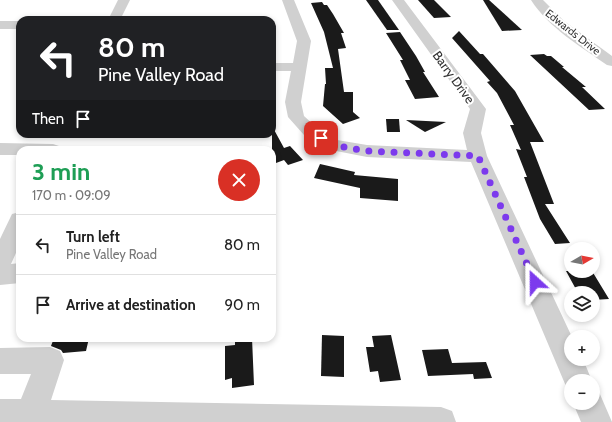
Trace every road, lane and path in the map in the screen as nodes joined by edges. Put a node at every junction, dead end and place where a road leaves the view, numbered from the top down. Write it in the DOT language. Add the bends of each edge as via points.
graph roads {
  1 [pos="124,0"];
  2 [pos="288,0"];
  3 [pos="398,0"];
  4 [pos="537,0"];
  5 [pos="116,16"];
  6 [pos="0,25"];
  7 [pos="16,25"];
  8 [pos="612,62"];
  9 [pos="276,67"];
  10 [pos="298,67"];
  11 [pos="0,149"];
  12 [pos="16,149"];
  13 [pos="478,156"];
  14 [pos="16,234"];
  15 [pos="0,263"];
  16 [pos="16,273"];
  17 [pos="0,275"];
  18 [pos="0,361"];
  19 [pos="575,374"];
  20 [pos="591,410"];
  21 [pos="0,414"];
  22 [pos="30,414"];
  23 [pos="441,422"];
  24 [pos="597,422"];
  1 -- 5 [label="street"];
  2 -- 10 [label="street" via="304,41"];
  3 -- 13 [label="street, Barry Drive" via="478,110 472,133"];
  4 -- 8 [label="street, Edwards Drive" via="559,24"];
  6 -- 7 [label="street"];
  9 -- 10 [label="street"];
  10 -- 13 [label="street" via="293,102 296,117 310,131 332,145 367,151"];
  11 -- 12 [label="street"];
  13 -- 19 [label="street, Barry Drive"];
  14 -- 15 [label="street"];
  16 -- 17 [label="street"];
  18 -- 22 [label="street" via="50,360"];
  20 -- 24 [label="street"];
  21 -- 22 [label="street"];
  22 -- 23 [label="street"];
}
